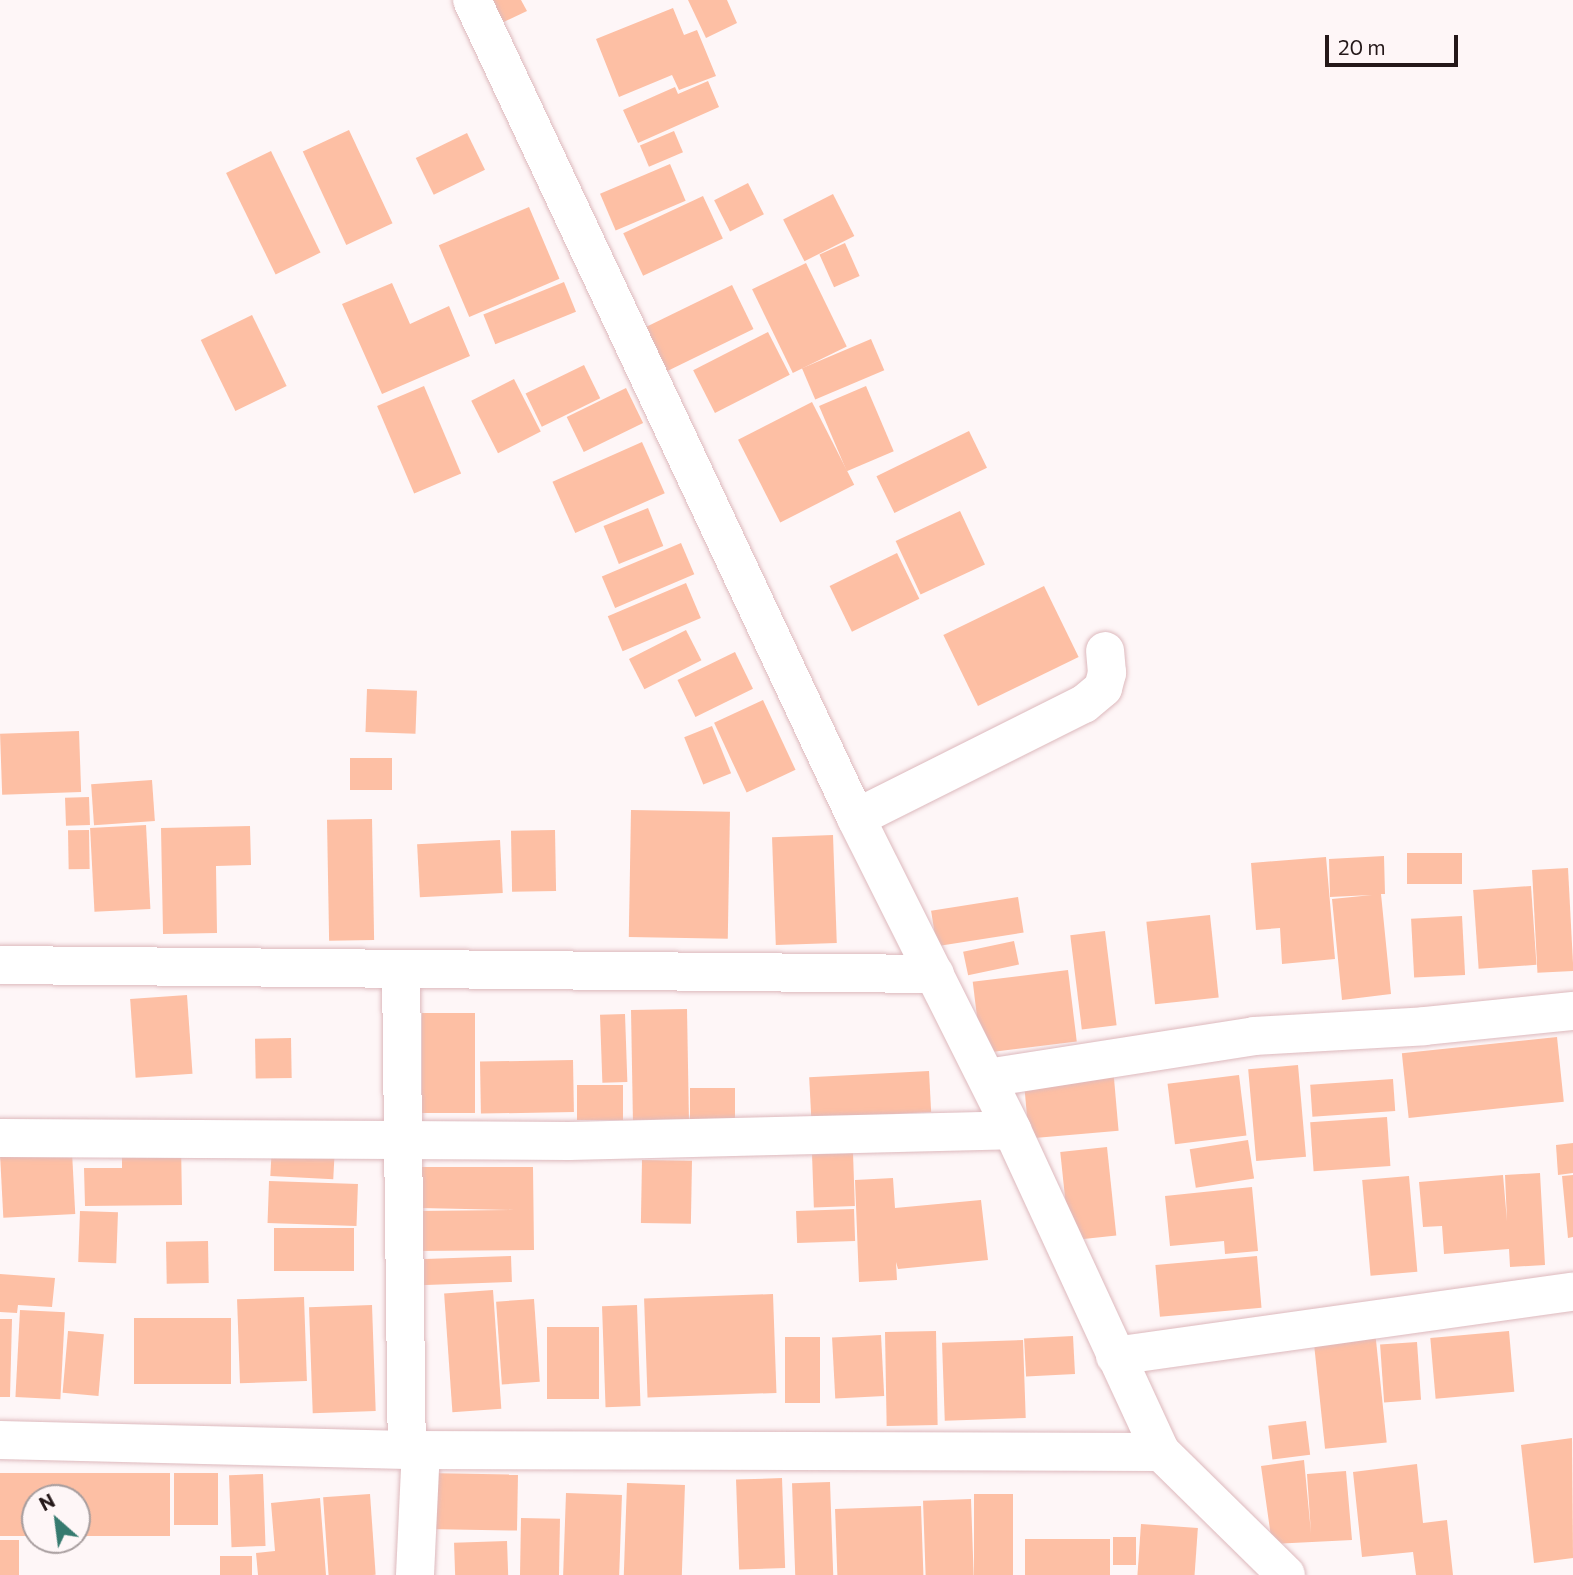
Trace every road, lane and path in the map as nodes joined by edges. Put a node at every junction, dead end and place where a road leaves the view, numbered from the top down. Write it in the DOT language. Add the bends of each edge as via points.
graph roads {
  1 [pos="473,2"];
  2 [pos="1105,651"];
  3 [pos="856,818"];
  4 [pos="0,965"];
  5 [pos="401,971"];
  6 [pos="935,974"];
  7 [pos="1573,1012"];
  8 [pos="987,1078"];
  9 [pos="1012,1130"];
  10 [pos="0,1138"];
  11 [pos="402,1140"];
  12 [pos="1573,1292"];
  13 [pos="1115,1356"];
  14 [pos="0,1440"];
  15 [pos="414,1450"];
  16 [pos="1161,1452"];
  17 [pos="415,1575"];
  18 [pos="1286,1575"];
  1 -- 3 [label="street"];
  2 -- 3 [label="street" via="1103,688 1084,704"];
  3 -- 6 [label="street"];
  4 -- 5 [label="street"];
  5 -- 6 [label="street"];
  5 -- 11 [label="street"];
  6 -- 8 [label="street"];
  7 -- 8 [label="street" via="1254,1036"];
  8 -- 9 [label="street"];
  9 -- 11 [label="street" via="569,1142"];
  9 -- 13 [label="street"];
  10 -- 11 [label="street"];
  11 -- 15 [label="street"];
  12 -- 13 [label="street"];
  13 -- 16 [label="street"];
  14 -- 15 [label="street"];
  15 -- 16 [label="street"];
  15 -- 17 [label="street"];
  16 -- 18 [label="street"];
}
